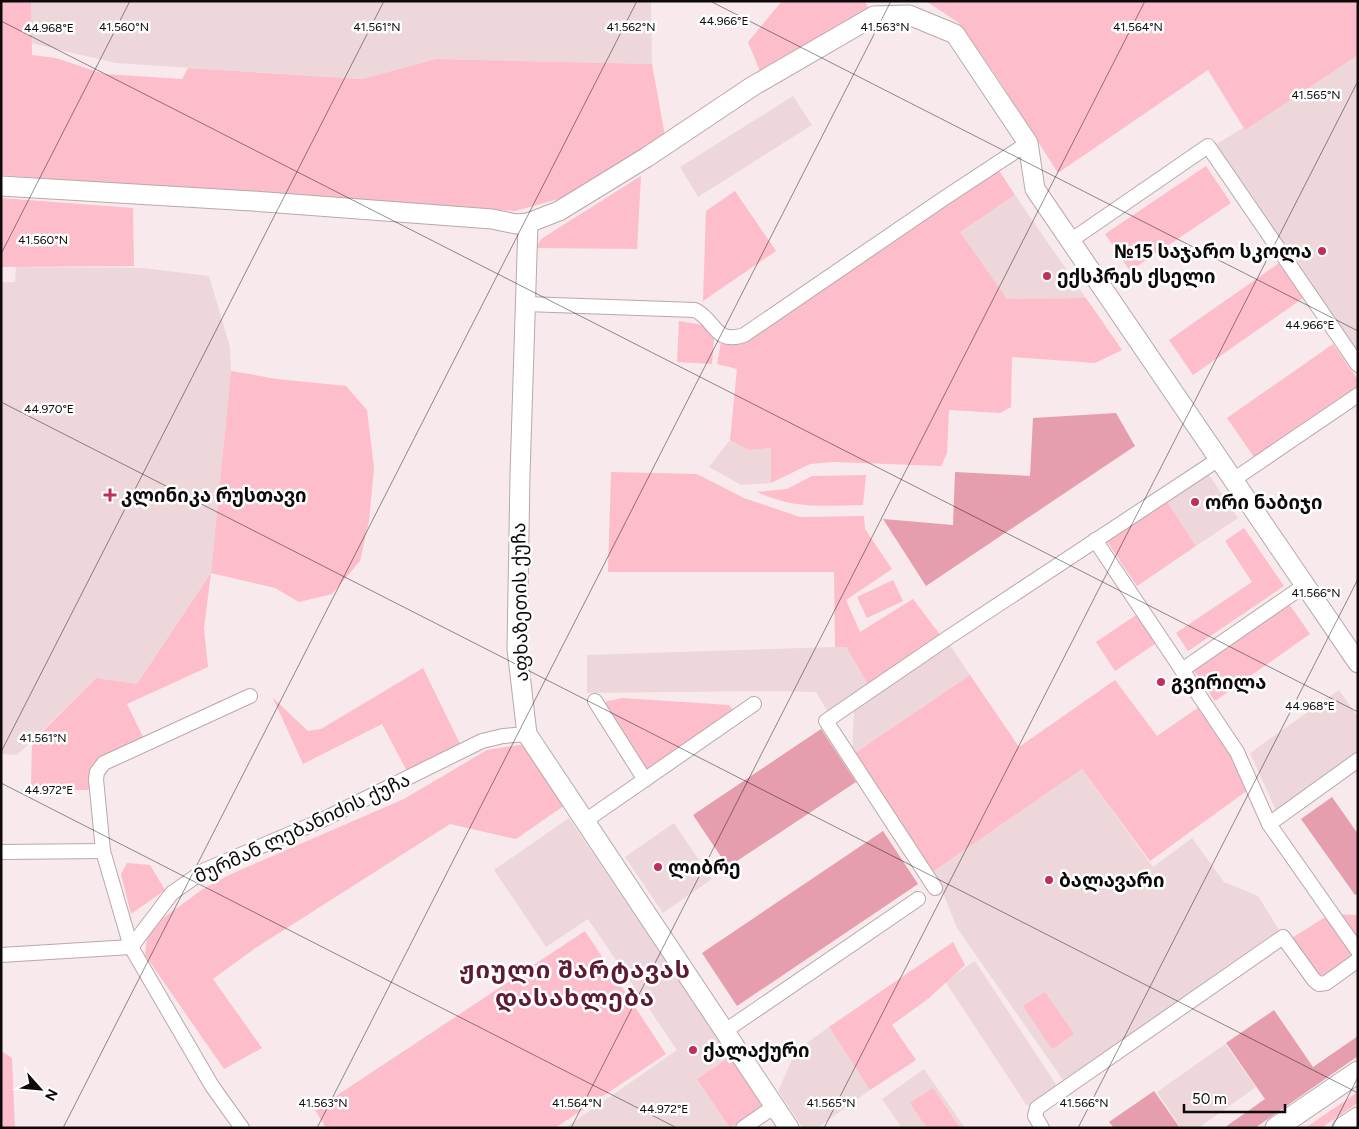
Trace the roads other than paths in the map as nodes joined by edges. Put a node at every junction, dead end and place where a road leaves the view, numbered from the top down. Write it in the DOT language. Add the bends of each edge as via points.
graph roads {
  1 [pos="1028,143"];
  2 [pos="1,186"];
  3 [pos="528,223"];
  4 [pos="1070,240"];
  5 [pos="526,304"];
  6 [pos="1358,365"];
  7 [pos="1358,395"];
  8 [pos="1219,459"];
  9 [pos="1233,480"];
  10 [pos="1095,540"];
  11 [pos="1305,586"];
  12 [pos="1358,663"];
  13 [pos="1182,670"];
  14 [pos="250,696"];
  15 [pos="595,701"];
  16 [pos="754,704"];
  17 [pos="527,734"];
  18 [pos="1358,760"];
  19 [pos="645,780"];
  20 [pos="585,821"];
  21 [pos="1269,824"];
  22 [pos="103,851"];
  23 [pos="1,852"];
  24 [pos="935,888"];
  25 [pos="918,899"];
  26 [pos="131,947"];
  27 [pos="1358,951"];
  28 [pos="1,955"];
  29 [pos="1358,960"];
  30 [pos="725,1031"];
  31 [pos="1358,1072"];
  32 [pos="775,1106"];
  33 [pos="1358,1118"];
  34 [pos="242,1128"];
  35 [pos="744,1128"];
  36 [pos="790,1128"];
  37 [pos="1042,1128"];
  38 [pos="1276,1128"];
  39 [pos="1343,1128"];
  1 -- 3 [label="street" via="955,34 909,15 874,16 774,73 559,211"];
  1 -- 4 [label="street" via="1035,189"];
  1 -- 5 [label="street" via="734,339 717,332 703,314 695,310"];
  2 -- 3 [label="street" via="252,201"];
  3 -- 5 [label="street, აფხაზეთის ქუჩა"];
  4 -- 6 [label="street" via="1208,146"];
  4 -- 8 [label="street"];
  5 -- 17 [label="street, აფხაზეთის ქუჩა" via="517,649"];
  7 -- 9 [label="street"];
  8 -- 9 [label="street"];
  8 -- 10 [label="street"];
  9 -- 11 [label="street"];
  10 -- 13 [label="street"];
  10 -- 24 [label="street" via="826,721"];
  11 -- 12 [label="street"];
  11 -- 13 [label="street"];
  13 -- 21 [label="street" via="1236,752"];
  14 -- 22 [label="street" via="100,767 96,779"];
  15 -- 19 [label="street"];
  16 -- 19 [label="street"];
  17 -- 20 [label="street, აფხაზეთის ქუჩა"];
  17 -- 26 [label="street, მურმან ლებანიძის ქუჩა" via="482,741 318,822 205,870 172,893"];
  18 -- 21 [label="street"];
  19 -- 20 [label="street"];
  20 -- 30 [label="street, აფხაზეთის ქუჩა"];
  21 -- 27 [label="street"];
  22 -- 23 [label="street"];
  22 -- 26 [label="street"];
  25 -- 30 [label="street"];
  26 -- 28 [label="street"];
  26 -- 34 [label="street" via="212,1086"];
  29 -- 37 [label="street" via="1319,984 1283,937 1037,1108 1035,1116"];
  30 -- 32 [label="street, აფხაზეთის ქუჩა"];
  31 -- 38 [label="main road"];
  32 -- 35 [label="street"];
  32 -- 36 [label="street, აფხაზეთის ქუჩა"];
  33 -- 39 [label="main road"];
}
